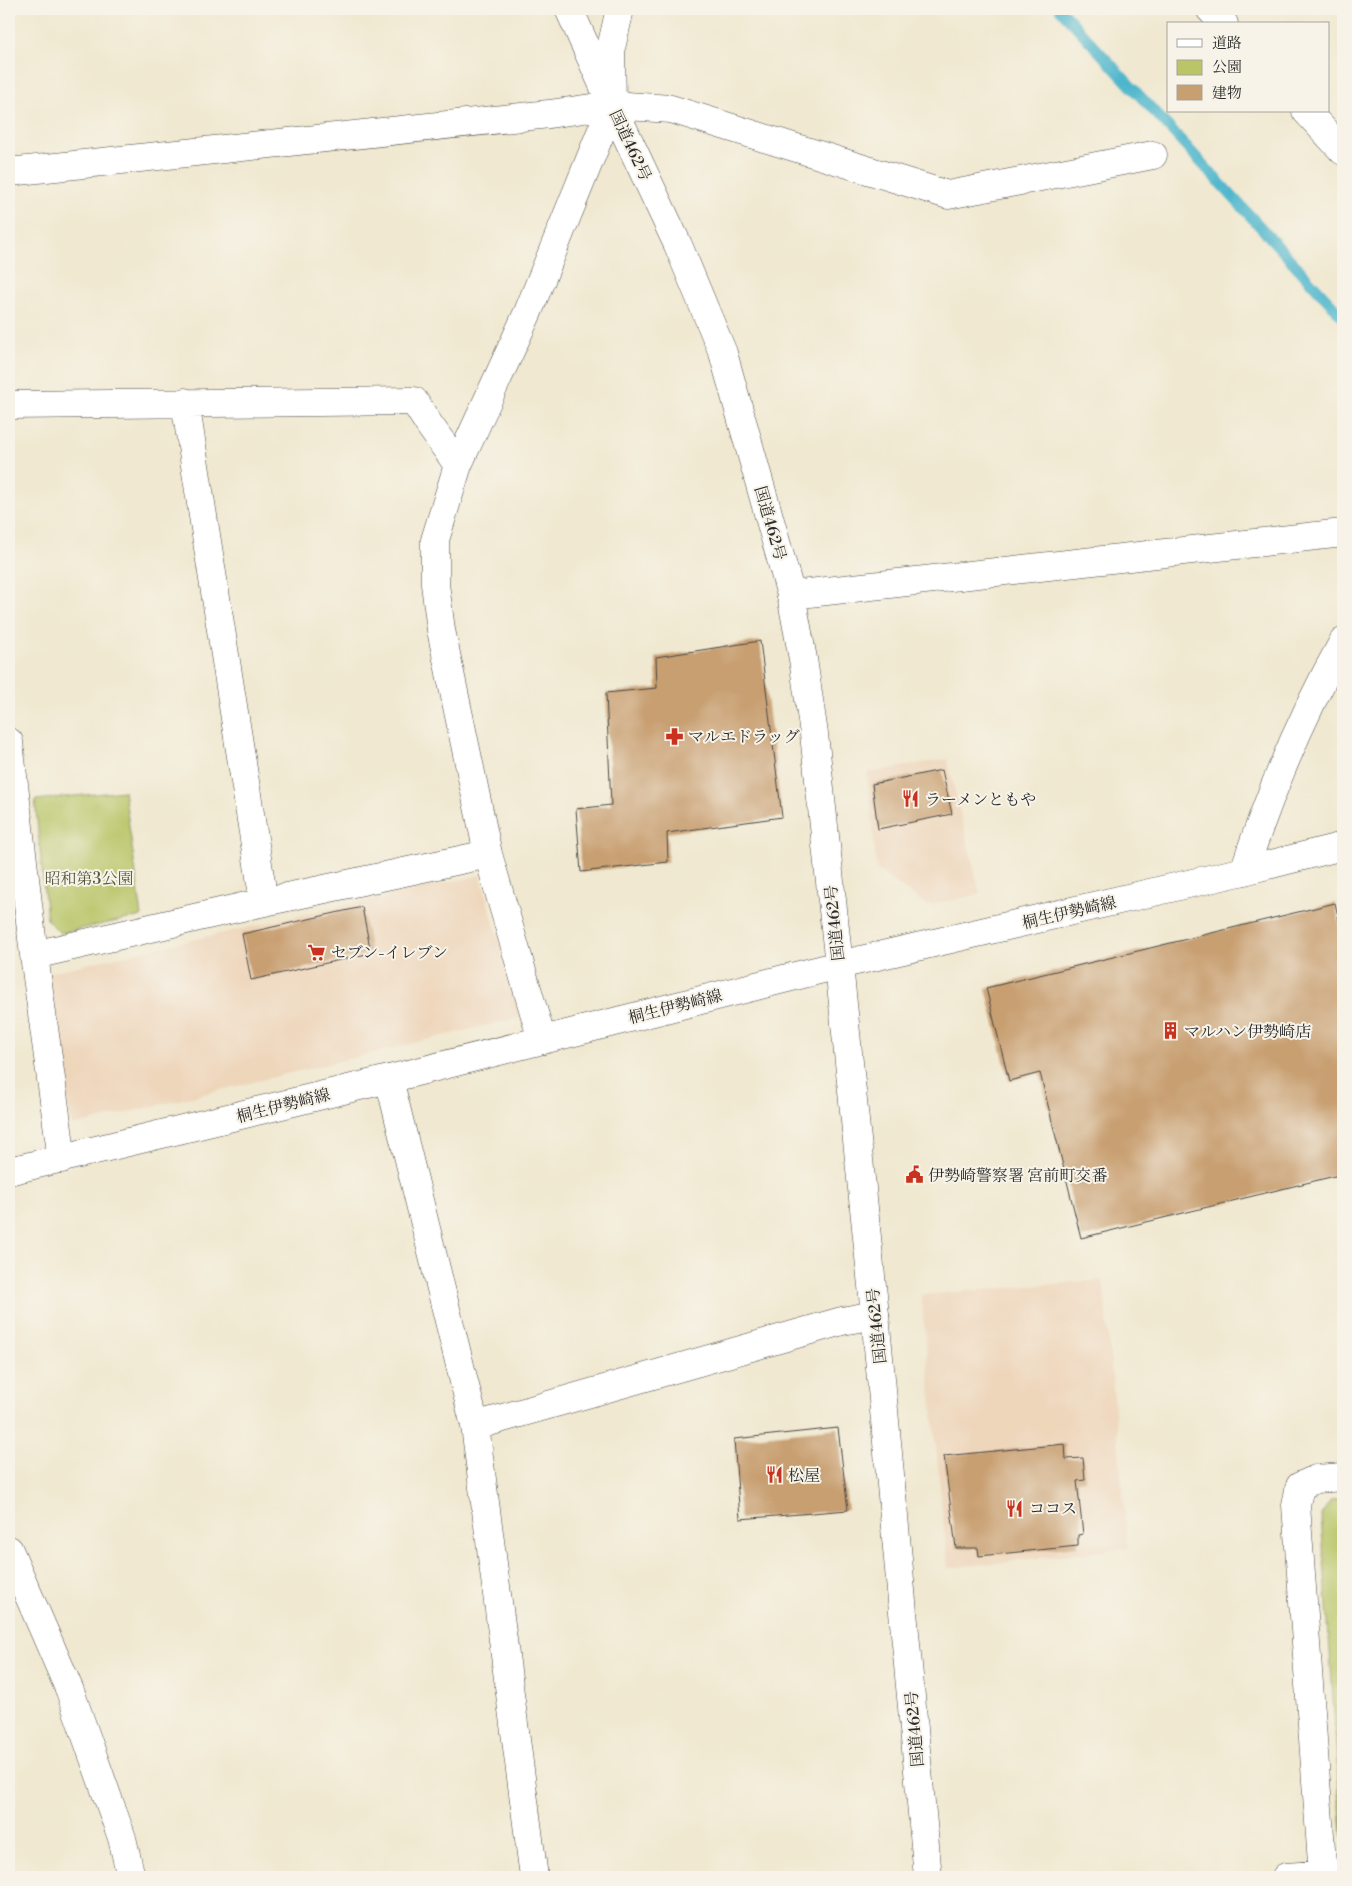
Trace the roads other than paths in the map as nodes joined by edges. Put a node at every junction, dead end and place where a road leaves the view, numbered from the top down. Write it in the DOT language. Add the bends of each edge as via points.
graph roads {
  1 [pos="569,9"];
  2 [pos="620,9"];
  3 [pos="1210,9"];
  4 [pos="1222,22"];
  5 [pos="612,105"];
  6 [pos="1307,112"];
  7 [pos="1343,151"];
  8 [pos="1152,155"];
  9 [pos="9,172"];
  10 [pos="185,402"];
  11 [pos="9,405"];
  12 [pos="458,464"];
  13 [pos="1343,534"];
  14 [pos="791,595"];
  15 [pos="1343,642"];
  16 [pos="9,742"];
  17 [pos="1343,846"];
  18 [pos="488,854"];
  19 [pos="1244,871"];
  20 [pos="264,902"];
  21 [pos="34,955"];
  22 [pos="839,965"];
  23 [pos="542,1040"];
  24 [pos="389,1079"];
  25 [pos="62,1159"];
  26 [pos="9,1171"];
  27 [pos="875,1315"];
  28 [pos="475,1426"];
  29 [pos="1343,1477"];
  30 [pos="9,1550"];
  31 [pos="1330,1875"];
  32 [pos="131,1877"];
  33 [pos="534,1877"];
  34 [pos="928,1877"];
  35 [pos="1286,1877"];
  1 -- 5 [label="main road, 国道462号"];
  2 -- 5 [label="main road" via="612,48"];
  3 -- 4 [label="main road"];
  5 -- 8 [label="main road" via="671,109 948,195"];
  5 -- 9 [label="main road"];
  5 -- 12 [label="main road" via="528,312"];
  5 -- 14 [label="main road, 国道462号" via="678,245 723,353"];
  6 -- 7 [label="main road"];
  10 -- 11 [label="main road"];
  10 -- 12 [label="main road" via="414,401"];
  10 -- 20 [label="main road"];
  12 -- 18 [label="main road" via="436,540 435,584 441,630"];
  13 -- 14 [label="main road"];
  14 -- 22 [label="main road, 国道462号" via="814,734"];
  15 -- 19 [label="main road" via="1296,733"];
  16 -- 21 [label="main road"];
  17 -- 19 [label="main road, 桐生伊勢崎線"];
  18 -- 20 [label="main road"];
  18 -- 23 [label="main road"];
  19 -- 22 [label="main road, 桐生伊勢崎線"];
  20 -- 21 [label="main road"];
  21 -- 25 [label="main road"];
  22 -- 23 [label="main road, 桐生伊勢崎線"];
  22 -- 27 [label="main road, 国道462号"];
  23 -- 24 [label="main road, 桐生伊勢崎線"];
  24 -- 25 [label="main road, 桐生伊勢崎線"];
  24 -- 28 [label="main road"];
  25 -- 26 [label="main road, 桐生伊勢崎線"];
  27 -- 28 [label="main road" via="833,1323"];
  27 -- 34 [label="main road, 国道462号"];
  28 -- 33 [label="main road"];
  29 -- 31 [label="main road" via="1316,1480 1300,1486 1296,1504"];
  30 -- 32 [label="main road" via="74,1700 122,1838"];
  31 -- 35 [label="main road"];
}
